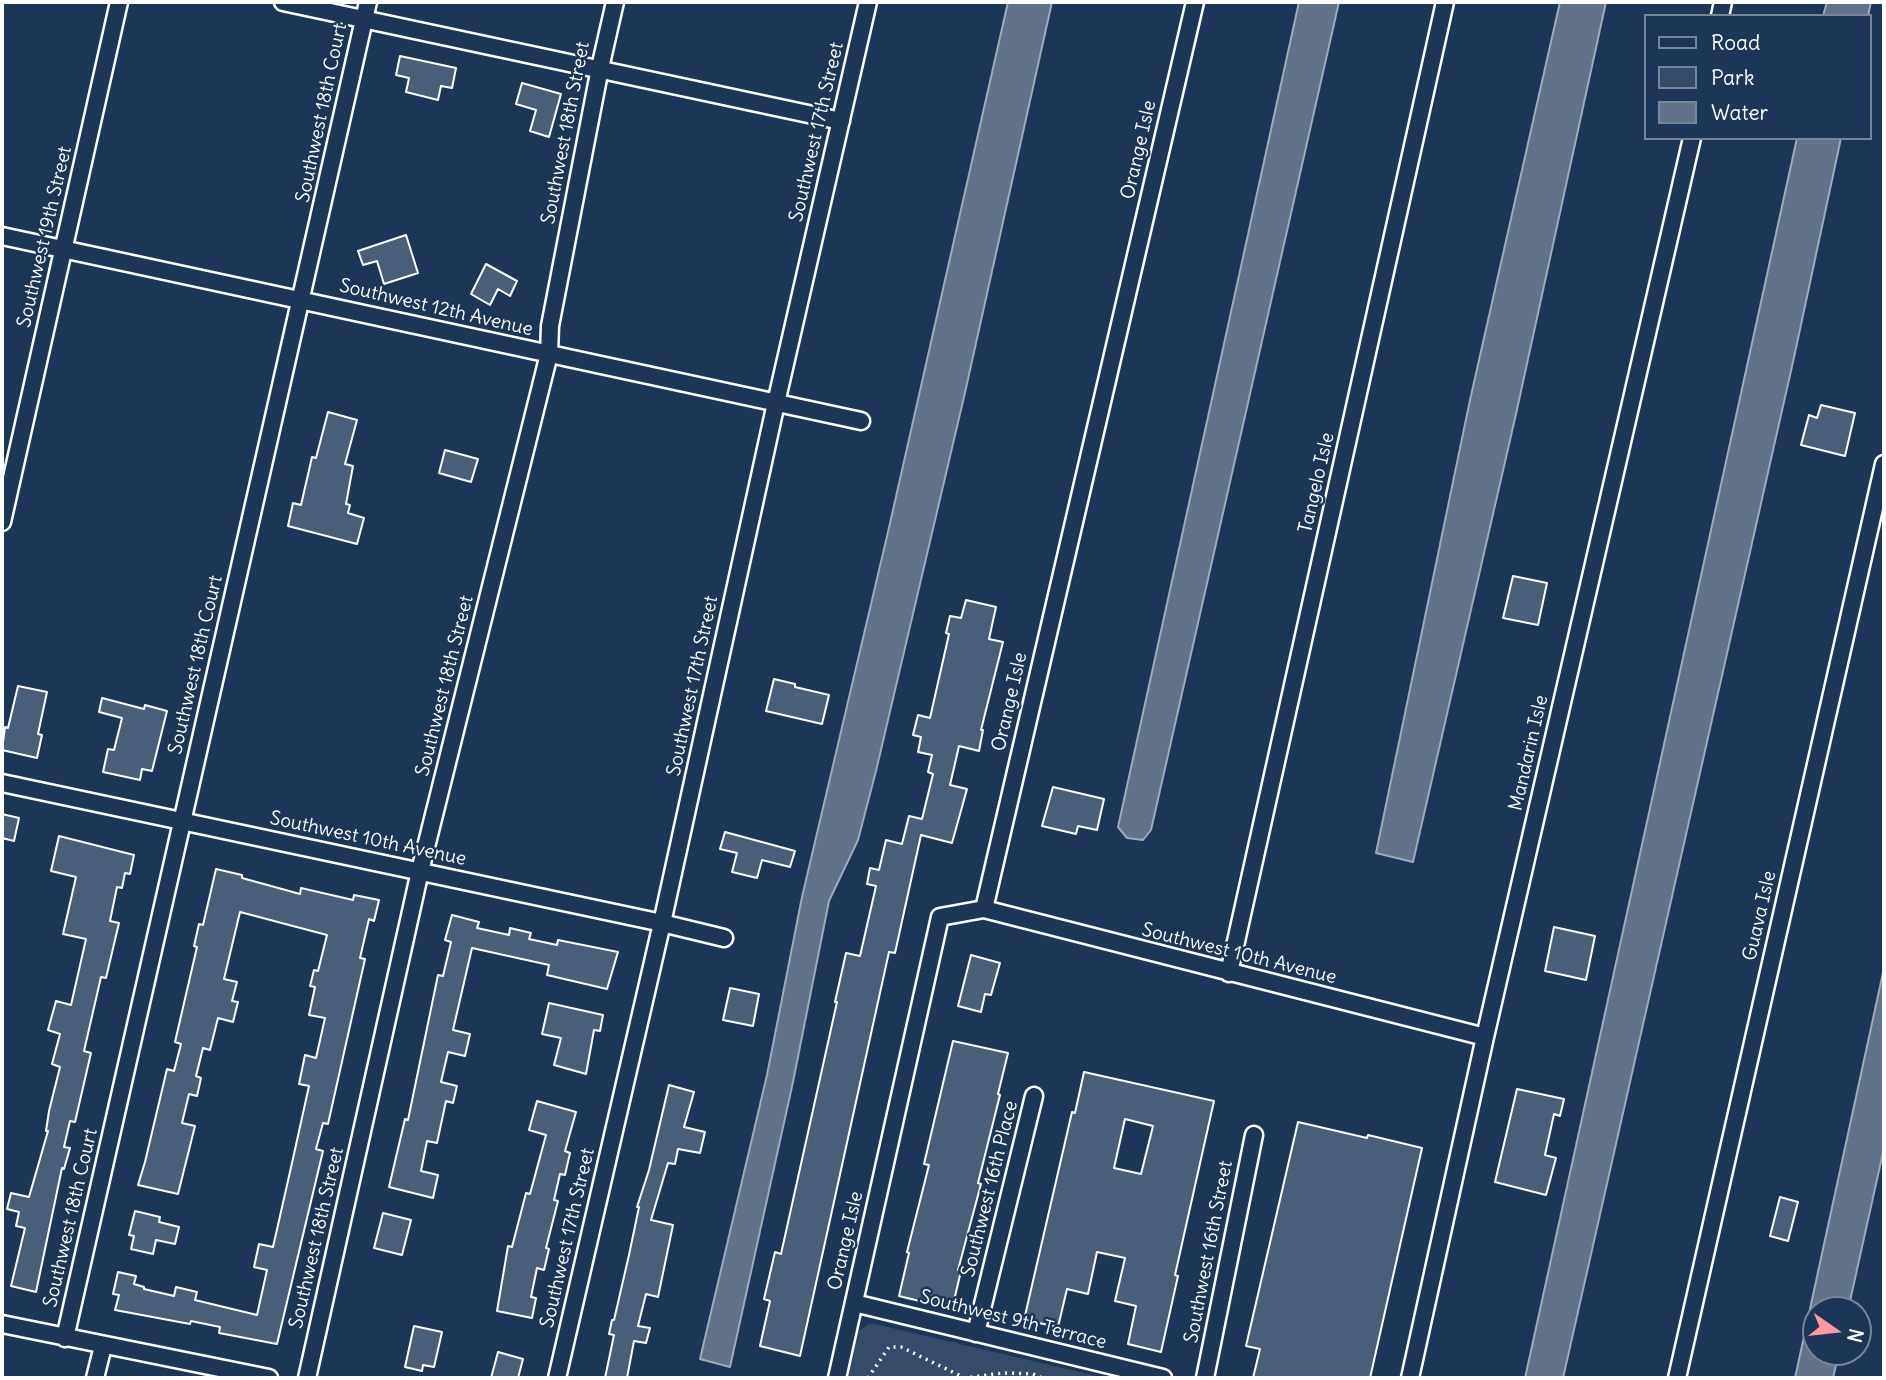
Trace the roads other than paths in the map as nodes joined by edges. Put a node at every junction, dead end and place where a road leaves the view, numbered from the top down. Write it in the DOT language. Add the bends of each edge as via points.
graph roads {
  1 [pos="119,2"];
  2 [pos="284,2"];
  3 [pos="368,2"];
  4 [pos="615,2"];
  5 [pos="868,2"];
  6 [pos="1195,2"];
  7 [pos="1445,2"];
  8 [pos="363,19"];
  9 [pos="600,68"];
  10 [pos="841,121"];
  11 [pos="1692,140"];
  12 [pos="2,236"];
  13 [pos="63,249"];
  14 [pos="302,299"];
  15 [pos="549,354"];
  16 [pos="776,403"];
  17 [pos="861,421"];
  18 [pos="1884,464"];
  19 [pos="2,522"];
  20 [pos="2,783"];
  21 [pos="182,821"];
  22 [pos="420,871"];
  23 [pos="984,909"];
  24 [pos="663,923"];
  25 [pos="724,938"];
  26 [pos="1229,973"];
  27 [pos="1485,1037"];
  28 [pos="1034,1096"];
  29 [pos="1254,1135"];
  30 [pos="854,1303"];
  31 [pos="2,1324"];
  32 [pos="976,1333"];
  33 [pos="65,1338"];
  34 [pos="103,1346"];
  35 [pos="96,1378"];
  36 [pos="269,1378"];
  37 [pos="307,1378"];
  38 [pos="557,1378"];
  39 [pos="837,1378"];
  40 [pos="1163,1378"];
  41 [pos="1205,1378"];
  42 [pos="1410,1378"];
  43 [pos="1677,1378"];
  1 -- 13 [label="street, Southwest 19th Street"];
  2 -- 8 [label="street"];
  3 -- 8 [label="street, Southwest 18th Court"];
  4 -- 9 [label="street, Southwest 18th Street"];
  5 -- 10 [label="street, Southwest 17th Street"];
  6 -- 23 [label="street, Orange Isle"];
  7 -- 26 [label="street, Tangelo Isle"];
  8 -- 9 [label="street"];
  8 -- 14 [label="street, Southwest 18th Court"];
  9 -- 10 [label="street"];
  9 -- 15 [label="street, Southwest 18th Street" via="550,326"];
  10 -- 16 [label="street, Southwest 17th Street"];
  11 -- 27 [label="street, Mandarin Isle"];
  12 -- 13 [label="street, Southwest 12th Avenue"];
  13 -- 14 [label="street, Southwest 12th Avenue"];
  13 -- 19 [label="street, Southwest 19th Street"];
  14 -- 15 [label="street, Southwest 12th Avenue"];
  14 -- 21 [label="street, Southwest 18th Court"];
  15 -- 16 [label="street, Southwest 12th Avenue"];
  15 -- 22 [label="street, Southwest 18th Street"];
  16 -- 17 [label="street, Southwest 12th Avenue"];
  16 -- 24 [label="street, Southwest 17th Street"];
  18 -- 43 [label="street, Guava Isle"];
  20 -- 21 [label="street, Southwest 10th Avenue"];
  21 -- 22 [label="street, Southwest 10th Avenue"];
  21 -- 33 [label="street, Southwest 18th Court"];
  22 -- 24 [label="street, Southwest 10th Avenue"];
  22 -- 37 [label="street, Southwest 18th Street"];
  23 -- 26 [label="street, Southwest 10th Avenue"];
  23 -- 30 [label="street, Orange Isle" via="940,917"];
  24 -- 25 [label="street, Southwest 10th Avenue"];
  24 -- 38 [label="street, Southwest 17th Street"];
  26 -- 27 [label="street, Southwest 10th Avenue"];
  27 -- 42 [label="street, Mandarin Isle"];
  28 -- 32 [label="street, Southwest 16th Place"];
  29 -- 41 [label="street, Southwest 16th Street"];
  30 -- 32 [label="street, Southwest 9th Terrace"];
  30 -- 39 [label="street, Orange Isle"];
  31 -- 33 [label="street"];
  32 -- 40 [label="street, Southwest 9th Terrace"];
  33 -- 34 [label="street"];
  34 -- 35 [label="street"];
  34 -- 36 [label="street"];
}
